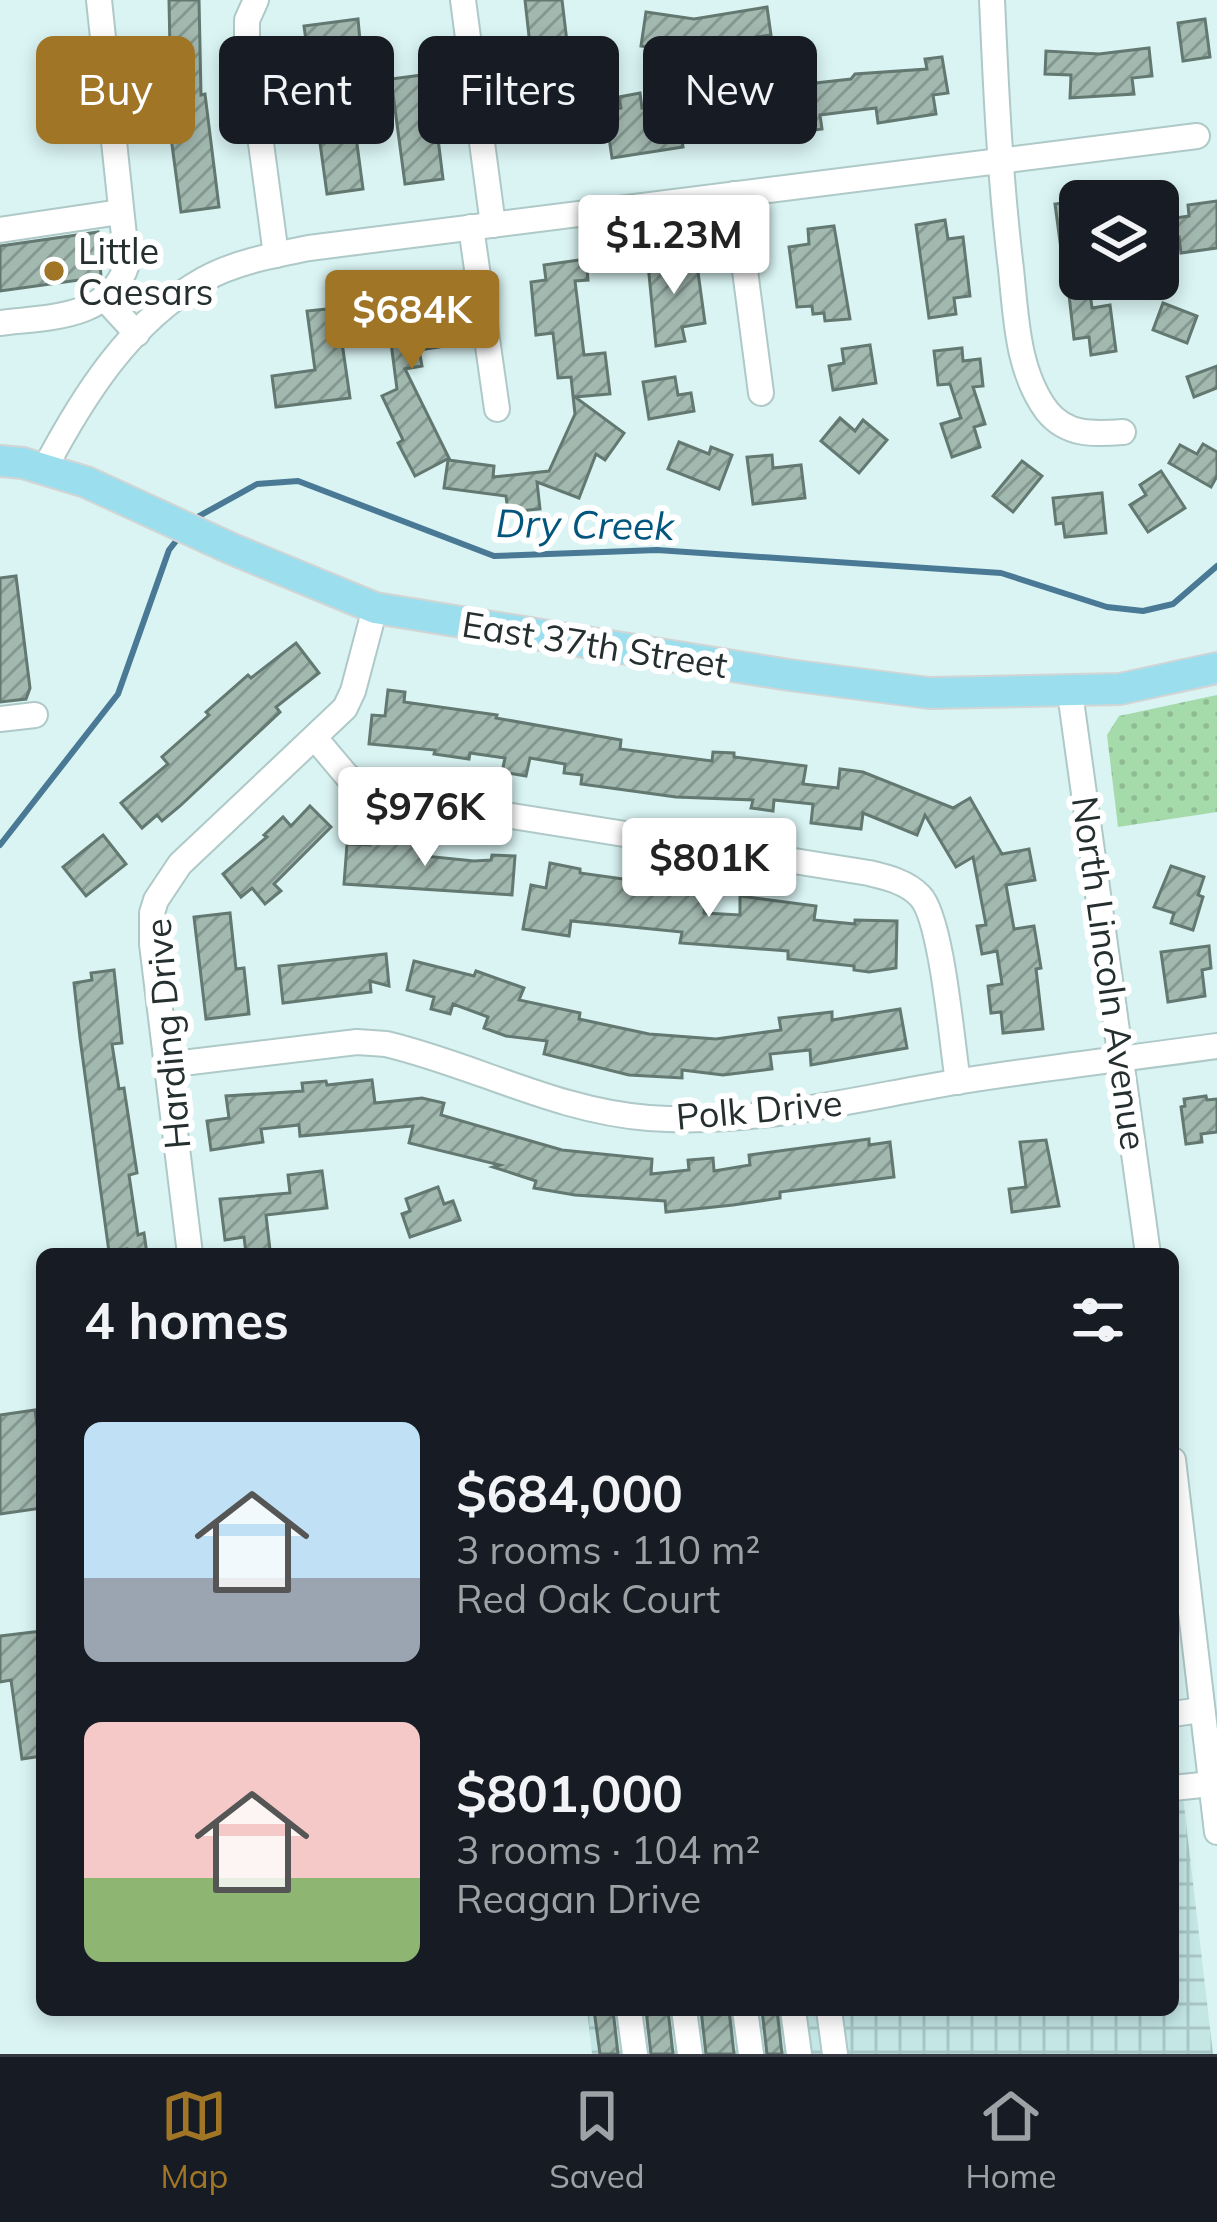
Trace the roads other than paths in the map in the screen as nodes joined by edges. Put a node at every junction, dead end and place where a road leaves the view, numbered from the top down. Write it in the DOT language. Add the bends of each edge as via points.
graph roads {
  1 [pos="99,0"];
  2 [pos="256,0"];
  3 [pos="464,0"];
  4 [pos="992,0"];
  5 [pos="1197,136"];
  6 [pos="998,160"];
  7 [pos="735,194"];
  8 [pos="120,212"];
  9 [pos="482,226"];
  10 [pos="0,230"];
  11 [pos="276,255"];
  12 [pos="104,298"];
  13 [pos="0,323"];
  14 [pos="137,334"];
  15 [pos="761,393"];
  16 [pos="497,409"];
  17 [pos="1123,432"];
  18 [pos="0,461"];
  19 [pos="45,468"];
  20 [pos="375,608"];
  21 [pos="1217,668"];
  22 [pos="1070,693"];
  23 [pos="35,715"];
  24 [pos="0,719"];
  25 [pos="315,737"];
  26 [pos="1217,1046"];
  27 [pos="1123,1059"];
  28 [pos="166,1065"];
  29 [pos="958,1082"];
  30 [pos="189,1248"];
  31 [pos="1147,1248"];
  32 [pos="1179,1514"];
  33 [pos="1201,1710"];
  34 [pos="1179,1713"];
  35 [pos="1211,1784"];
  36 [pos="1179,1787"];
  37 [pos="1217,1832"];
  38 [pos="630,2016"];
  39 [pos="686,2016"];
  40 [pos="746,2016"];
  41 [pos="794,2016"];
  42 [pos="830,2016"];
  43 [pos="634,2054"];
  44 [pos="690,2054"];
  45 [pos="751,2054"];
  46 [pos="799,2054"];
  47 [pos="835,2054"];
  1 -- 8 [label="street"];
  2 -- 11 [label="street" via="247,39"];
  3 -- 9 [label="street"];
  4 -- 6 [label="street"];
  5 -- 6 [label="street"];
  6 -- 7 [label="street"];
  6 -- 17 [label="street" via="1028,377 1064,425 1083,434"];
  7 -- 9 [label="street"];
  7 -- 15 [label="street"];
  8 -- 10 [label="street"];
  8 -- 12 [label="street" via="127,264"];
  9 -- 11 [label="street"];
  9 -- 16 [label="street"];
  11 -- 14 [label="street" via="203,280"];
  12 -- 13 [label="street" via="86,312"];
  12 -- 14 [label="street"];
  14 -- 19 [label="street" via="76,409"];
  18 -- 19 [label="main road, East 37th Street"];
  19 -- 20 [label="main road, East 37th Street"];
  20 -- 22 [label="main road, East 37th Street" via="906,690"];
  20 -- 25 [label="street, Harding Drive" via="353,691"];
  21 -- 22 [label="main road, East 37th Street"];
  22 -- 27 [label="street, North Lincoln Avenue"];
  23 -- 24 [label="street"];
  25 -- 28 [label="street, Harding Drive" via="180,864 157,899 152,944"];
  25 -- 29 [label="street" via="374,794 869,873 909,886 924,899 935,930"];
  26 -- 27 [label="street, Polk Drive"];
  27 -- 29 [label="street, Polk Drive"];
  27 -- 31 [label="street, North Lincoln Avenue"];
  28 -- 29 [label="street, Polk Drive" via="386,1045 568,1105 671,1119 769,1116"];
  28 -- 30 [label="street, Harding Drive"];
  32 -- 33 [label="street"];
  33 -- 34 [label="street"];
  33 -- 35 [label="street"];
  35 -- 36 [label="street"];
  35 -- 37 [label="street"];
  38 -- 43 [label="street"];
  39 -- 44 [label="street"];
  40 -- 45 [label="street"];
  41 -- 46 [label="street"];
  42 -- 47 [label="street"];
}
